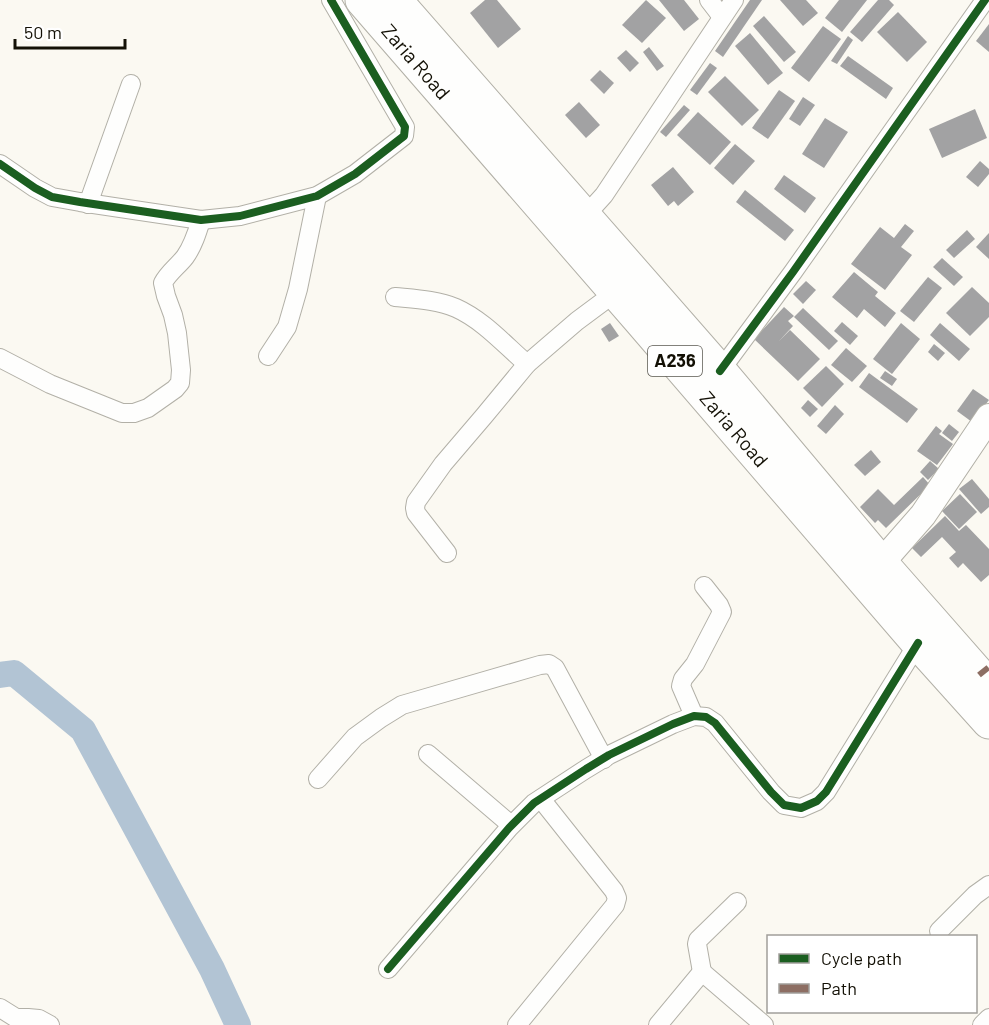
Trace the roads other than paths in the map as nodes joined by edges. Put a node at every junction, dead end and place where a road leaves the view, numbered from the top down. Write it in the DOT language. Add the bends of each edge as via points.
graph roads {
  1 [pos="331,0"];
  2 [pos="362,0"];
  3 [pos="395,0"];
  4 [pos="709,0"];
  5 [pos="734,0"];
  6 [pos="985,0"];
  7 [pos="722,17"];
  8 [pos="131,84"];
  9 [pos="0,164"];
  10 [pos="317,196"];
  11 [pos="88,204"];
  12 [pos="585,216"];
  13 [pos="201,220"];
  14 [pos="616,292"];
  15 [pos="395,297"];
  16 [pos="649,309"];
  17 [pos="268,356"];
  18 [pos="0,358"];
  19 [pos="527,364"];
  20 [pos="720,371"];
  21 [pos="989,417"];
  22 [pos="447,553"];
  23 [pos="881,563"];
  24 [pos="704,586"];
  25 [pos="918,643"];
  26 [pos="989,686"];
  27 [pos="694,716"];
  28 [pos="989,722"];
  29 [pos="428,754"];
  30 [pos="604,759"];
  31 [pos="318,779"];
  32 [pos="541,799"];
  33 [pos="511,825"];
  34 [pos="989,885"];
  35 [pos="737,902"];
  36 [pos="939,931"];
  37 [pos="388,969"];
  38 [pos="702,972"];
  39 [pos="0,1008"];
  40 [pos="989,1018"];
  41 [pos="50,1025"];
  42 [pos="517,1025"];
  43 [pos="658,1025"];
  44 [pos="764,1025"];
  45 [pos="982,1025"];
  1 -- 10 [label="street" via="405,127 404,136 355,174"];
  2 -- 14 [label="highway, Zaria Road / A236"];
  3 -- 12 [label="highway, A236"];
  4 -- 7 [label="street"];
  5 -- 7 [label="street"];
  6 -- 20 [label="street"];
  7 -- 12 [label="street" via="604,195"];
  8 -- 11 [label="street"];
  9 -- 11 [label="street" via="52,196"];
  10 -- 13 [label="street" via="240,216"];
  10 -- 17 [label="street" via="287,327"];
  11 -- 13 [label="street"];
  12 -- 16 [label="highway, A236"];
  13 -- 18 [label="street" via="185,257 163,284 179,346 180,383 175,390 148,408 122,412 50,384"];
  14 -- 16 [label="highway, Zaria Road / A236"];
  14 -- 19 [label="street"];
  15 -- 19 [label="street" via="454,308 475,319"];
  16 -- 20 [label="highway, A236"];
  16 -- 25 [label="highway, Zaria Road / A236"];
  19 -- 22 [label="street" via="442,464 416,502 416,513"];
  20 -- 23 [label="highway, A236"];
  21 -- 23 [label="street" via="923,515"];
  23 -- 26 [label="highway, A236"];
  24 -- 27 [label="street" via="722,612 681,686"];
  25 -- 27 [label="street" via="826,792 801,808 784,805 715,723"];
  25 -- 28 [label="highway, Zaria Road / A236"];
  27 -- 30 [label="street"];
  29 -- 33 [label="street"];
  30 -- 31 [label="street" via="555,668 549,664 402,705 355,737"];
  30 -- 32 [label="street"];
  32 -- 33 [label="street"];
  32 -- 42 [label="street" via="617,898"];
  33 -- 37 [label="street"];
  34 -- 36 [label="street"];
  35 -- 38 [label="street" via="698,940"];
  38 -- 43 [label="street"];
  38 -- 44 [label="street"];
  39 -- 41 [label="street" via="16,1018 28,1017"];
  40 -- 45 [label="street"];
}
